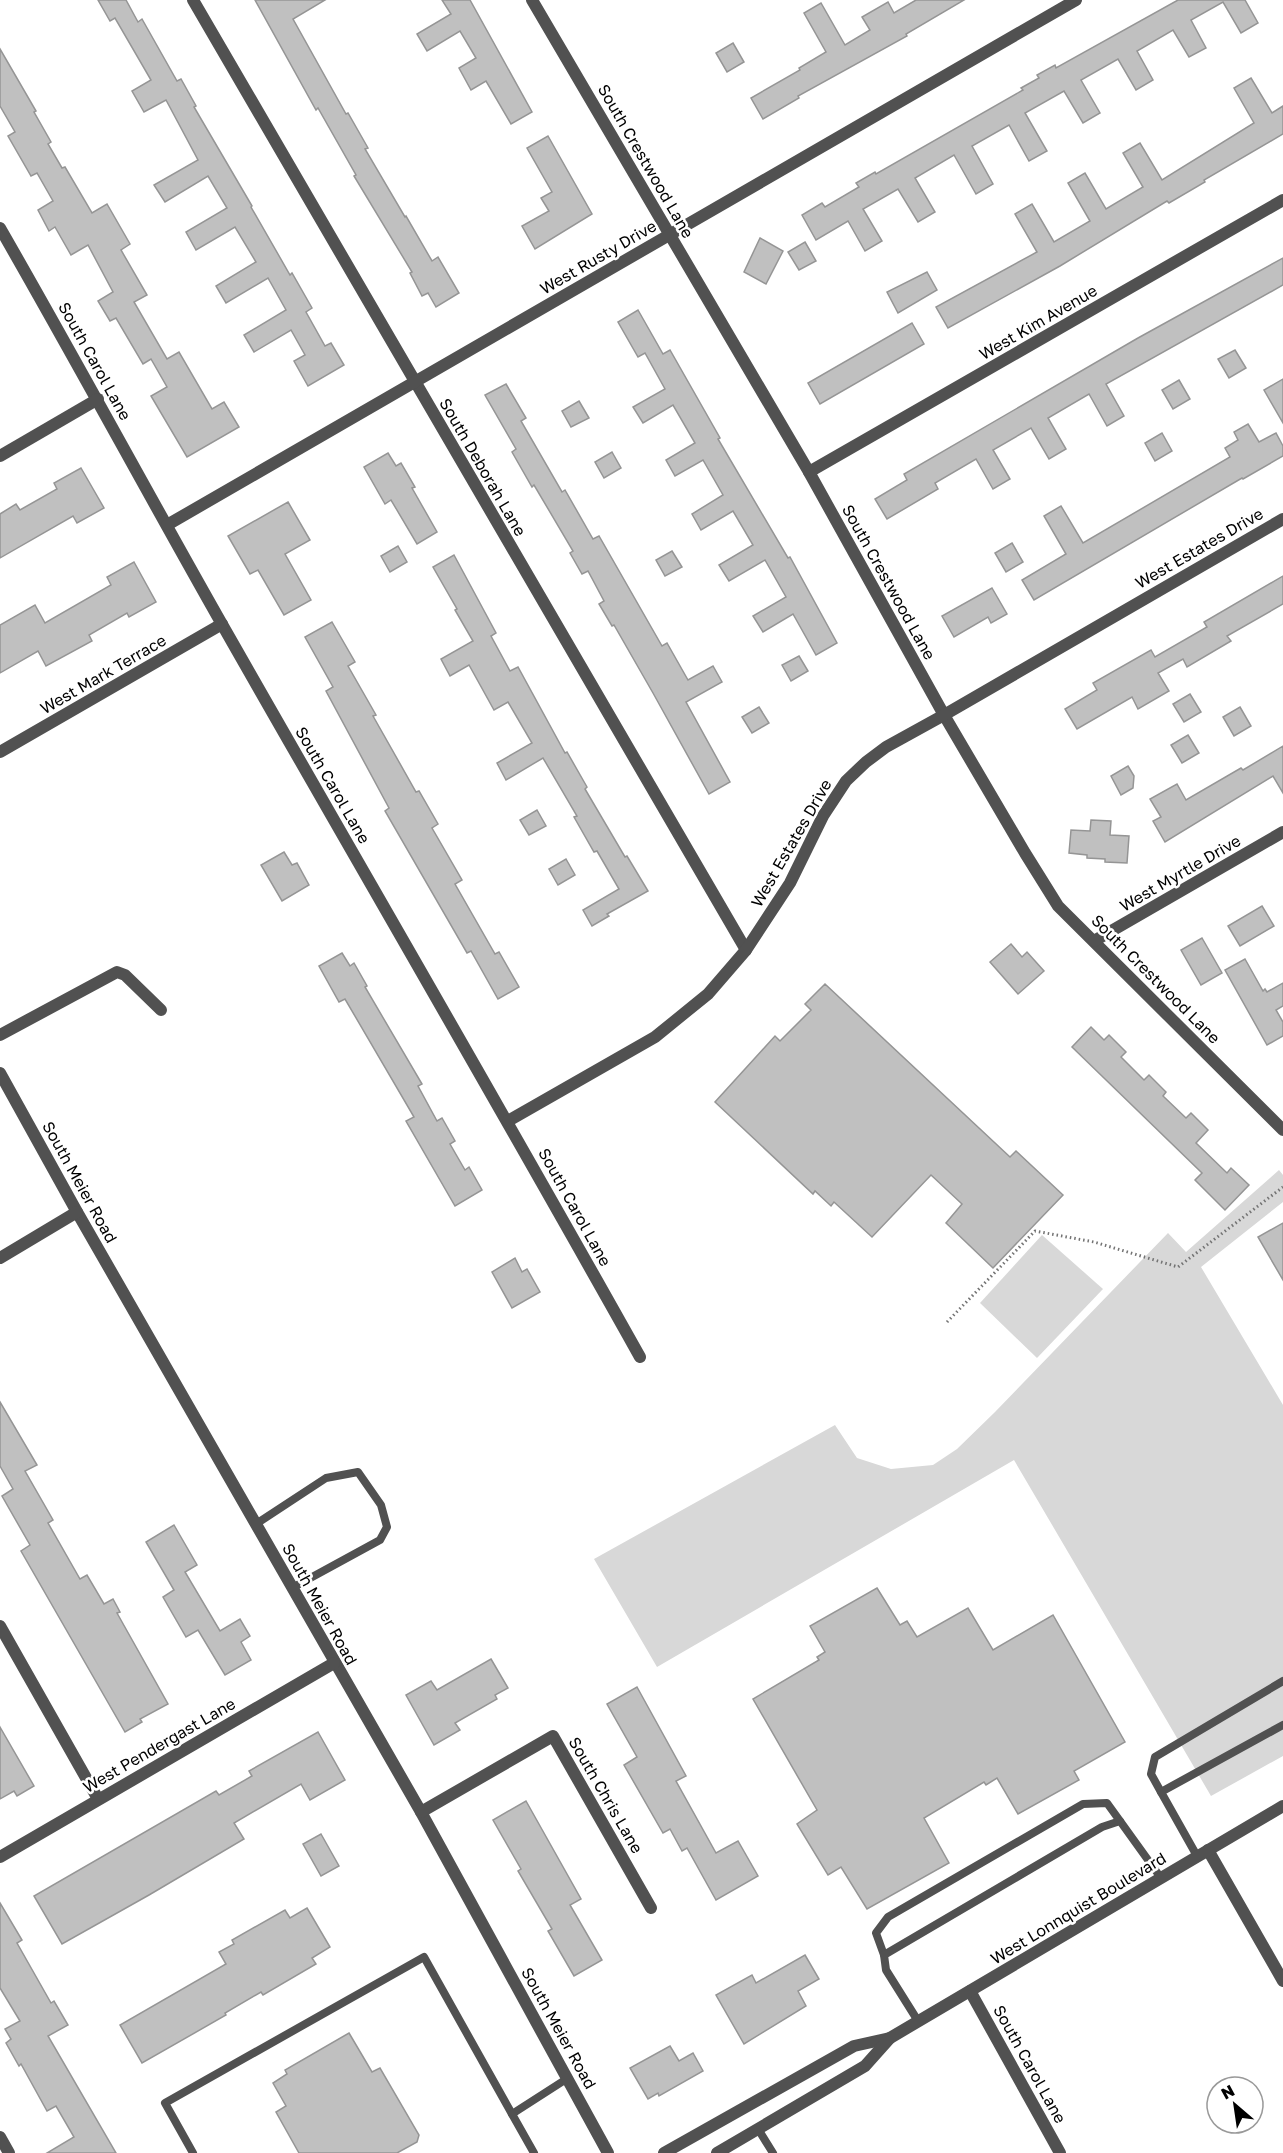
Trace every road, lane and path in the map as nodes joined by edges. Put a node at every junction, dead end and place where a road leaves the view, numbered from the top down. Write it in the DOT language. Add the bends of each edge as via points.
graph roads {
  1 [pos="193,0"];
  2 [pos="532,0"];
  3 [pos="1076,0"];
  4 [pos="1283,201"];
  5 [pos="0,228"];
  6 [pos="670,235"];
  7 [pos="413,381"];
  8 [pos="98,399"];
  9 [pos="0,456"];
  10 [pos="809,472"];
  11 [pos="1283,519"];
  12 [pos="167,525"];
  13 [pos="222,624"];
  14 [pos="944,715"];
  15 [pos="0,752"];
  16 [pos="1283,832"];
  17 [pos="1094,941"];
  18 [pos="746,950"];
  19 [pos="160,1010"];
  20 [pos="0,1035"];
  21 [pos="0,1073"];
  22 [pos="508,1121"];
  23 [pos="1283,1130"];
  24 [pos="1283,1187"];
  25 [pos="77,1212"];
  26 [pos="0,1258"];
  27 [pos="947,1322"];
  28 [pos="640,1357"];
  29 [pos="256,1524"];
  30 [pos="292,1588"];
  31 [pos="0,1626"];
  32 [pos="334,1663"];
  33 [pos="1283,1681"];
  34 [pos="1283,1725"];
  35 [pos="1161,1792"];
  36 [pos="98,1799"];
  37 [pos="1283,1806"];
  38 [pos="421,1812"];
  39 [pos="1120,1821"];
  40 [pos="1202,1853"];
  41 [pos="0,1857"];
  42 [pos="1161,1878"];
  43 [pos="651,1908"];
  44 [pos="884,1955"];
  45 [pos="1283,1981"];
  46 [pos="970,1990"];
  47 [pos="918,2021"];
  48 [pos="890,2038"];
  49 [pos="568,2078"];
  50 [pos="512,2114"];
  51 [pos="758,2129"];
  52 [pos="0,2137"];
  53 [pos="9,2153"];
  54 [pos="193,2153"];
  55 [pos="534,2153"];
  56 [pos="608,2153"];
  57 [pos="664,2153"];
  58 [pos="717,2153"];
  59 [pos="773,2153"];
  60 [pos="1060,2153"];
  1 -- 7 [label="street, South Deborah Lane"];
  2 -- 6 [label="street, South Crestwood Lane"];
  3 -- 6 [label="street, West Rusty Drive"];
  4 -- 10 [label="street, West Kim Avenue"];
  5 -- 8 [label="street, South Carol Lane"];
  6 -- 7 [label="street, West Rusty Drive"];
  6 -- 10 [label="street, South Crestwood Lane"];
  7 -- 12 [label="street, West Rusty Drive"];
  7 -- 18 [label="street, South Deborah Lane"];
  8 -- 9 [label="street"];
  8 -- 12 [label="street, South Carol Lane"];
  10 -- 14 [label="street, South Crestwood Lane"];
  11 -- 14 [label="street, West Estates Drive"];
  12 -- 13 [label="street, South Carol Lane"];
  13 -- 15 [label="street, West Mark Terrace"];
  13 -- 22 [label="street, South Carol Lane"];
  14 -- 17 [label="street, South Crestwood Lane" via="1058,906"];
  14 -- 18 [label="street, West Estates Drive" via="886,747 846,781 823,816 790,883"];
  16 -- 17 [label="street, West Myrtle Drive"];
  17 -- 23 [label="street, South Crestwood Lane"];
  18 -- 22 [label="street, West Estates Drive" via="708,994 655,1037"];
  19 -- 20 [label="street" via="125,975 117,972"];
  21 -- 25 [label="street, South Meier Road"];
  22 -- 28 [label="street, South Carol Lane"];
  24 -- 27 [label="path" via="1178,1267 1094,1242 1035,1231"];
  25 -- 26 [label="street"];
  25 -- 29 [label="street, South Meier Road"];
  29 -- 30 [label="street, South Meier Road"];
  29 -- 30 [label="lane" via="326,1478 358,1472 381,1505 387,1527 380,1540"];
  30 -- 32 [label="street, South Meier Road"];
  31 -- 36 [label="street"];
  32 -- 36 [label="street, West Pendergast Lane"];
  32 -- 38 [label="street, South Meier Road"];
  33 -- 35 [label="lane" via="1155,1757 1151,1774"];
  34 -- 35 [label="lane"];
  35 -- 40 [label="lane"];
  36 -- 41 [label="street, West Pendergast Lane"];
  37 -- 40 [label="street, West Lonnquist Boulevard"];
  38 -- 43 [label="street, South Chris Lane" via="554,1736"];
  38 -- 49 [label="street, South Meier Road"];
  39 -- 42 [label="lane"];
  39 -- 44 [label="lane" via="1102,1827"];
  39 -- 44 [label="lane" via="1107,1803 1083,1804 888,1917 876,1933"];
  40 -- 42 [label="street, West Lonnquist Boulevard"];
  40 -- 45 [label="street"];
  42 -- 46 [label="street, West Lonnquist Boulevard"];
  44 -- 47 [label="lane" via="886,1970"];
  46 -- 47 [label="street, West Lonnquist Boulevard"];
  46 -- 60 [label="street, South Carol Lane"];
  47 -- 48 [label="street, West Lonnquist Boulevard"];
  48 -- 51 [label="street, West Lonnquist Boulevard" via="865,2066"];
  48 -- 57 [label="street, West Lonnquist Boulevard" via="854,2046"];
  49 -- 50 [label="lane"];
  49 -- 56 [label="street, South Meier Road"];
  50 -- 54 [label="lane" via="424,1957 165,2103"];
  50 -- 55 [label="lane"];
  51 -- 58 [label="street, West Lonnquist Boulevard"];
  51 -- 59 [label="lane"];
  52 -- 53 [label="street"];
}
